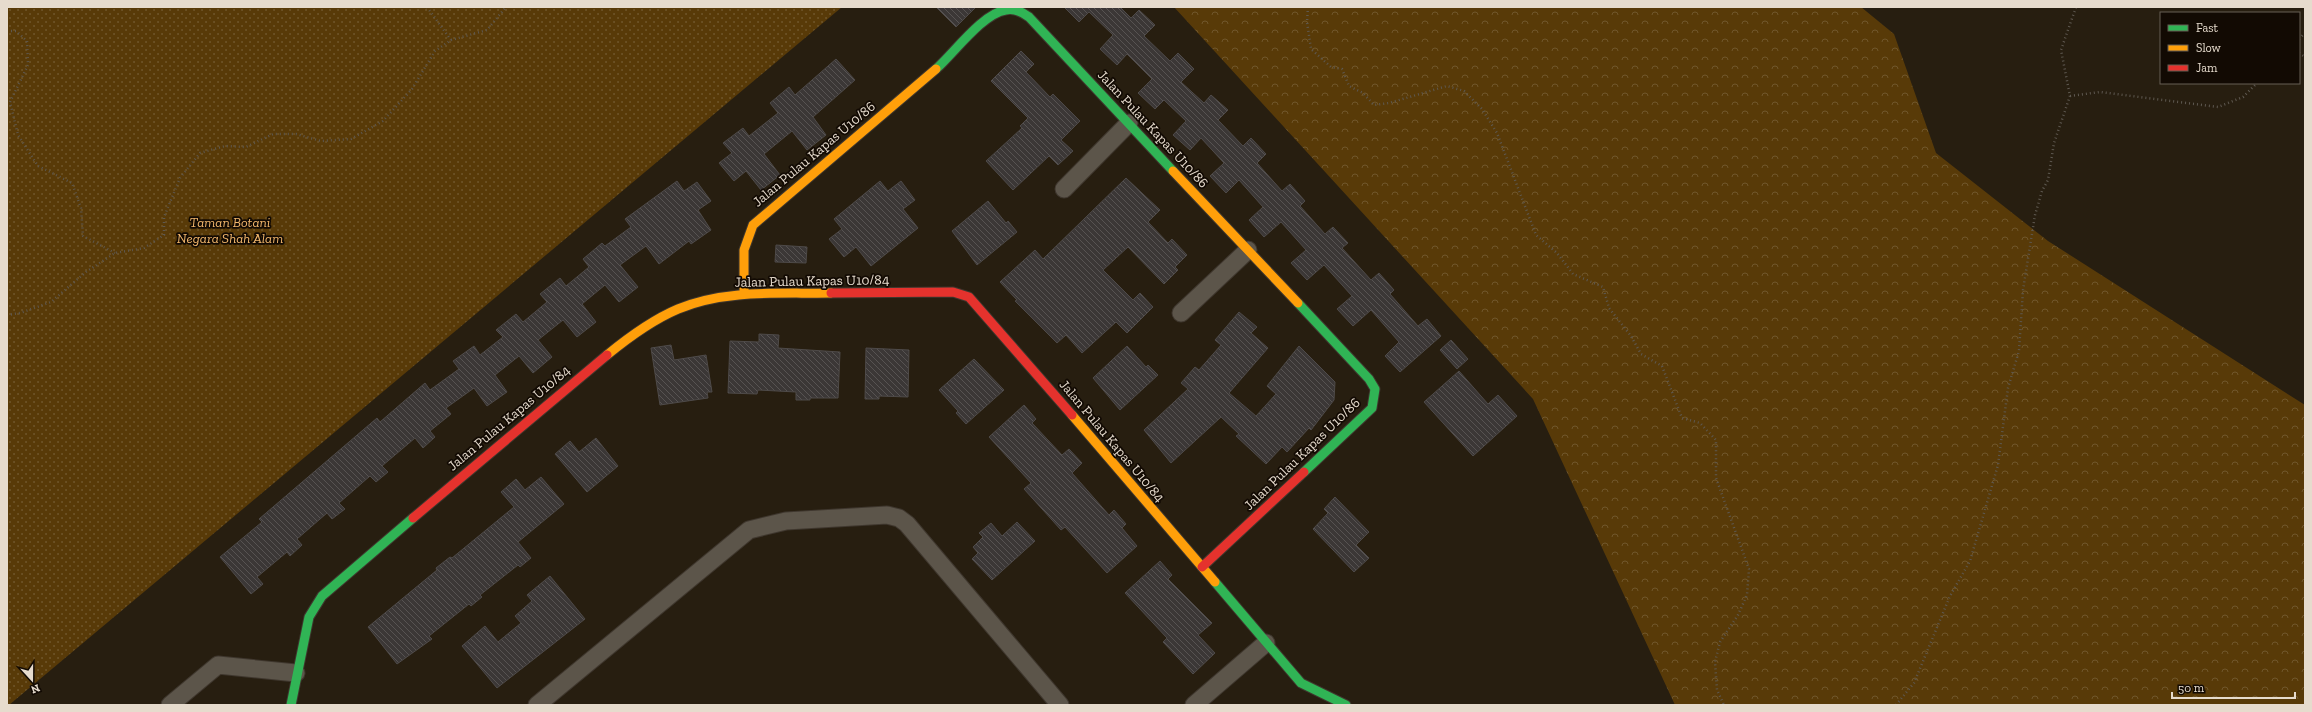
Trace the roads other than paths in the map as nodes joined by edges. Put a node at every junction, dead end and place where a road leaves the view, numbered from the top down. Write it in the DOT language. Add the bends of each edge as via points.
graph roads {
  1 [pos="1128,123"];
  2 [pos="1064,189"];
  3 [pos="1248,250"];
  4 [pos="744,294"];
  5 [pos="1181,313"];
  6 [pos="1202,567"];
  7 [pos="1266,643"];
  8 [pos="296,673"];
  9 [pos="170,705"];
  10 [pos="291,705"];
  11 [pos="537,705"];
  12 [pos="1060,705"];
  13 [pos="1194,705"];
  14 [pos="1346,705"];
  1 -- 2 [label="street"];
  1 -- 3 [label="street, Jalan Pulau Kapas U10/86"];
  1 -- 4 [label="street, Jalan Pulau Kapas U10/86" via="1029,17 1011,9 1000,11 753,225 746,237 744,251"];
  3 -- 5 [label="street"];
  3 -- 6 [label="street, Jalan Pulau Kapas U10/86" via="1369,379 1375,389 1375,399 1372,408 1362,418"];
  4 -- 6 [label="street, Jalan Pulau Kapas U10/84" via="953,292 969,297"];
  4 -- 8 [label="street, Jalan Pulau Kapas U10/84" via="703,301 678,309 640,329 587,370 322,596 309,616"];
  6 -- 7 [label="street, Jalan Pulau Kapas U10/84"];
  7 -- 13 [label="street"];
  7 -- 14 [label="street, Jalan Pulau Kapas U10/84" via="1301,682"];
  8 -- 9 [label="street" via="218,665"];
  8 -- 10 [label="street, Jalan Pulau Kapas U10/84"];
  11 -- 12 [label="street" via="749,530 786,521 887,515 908,524"];
}
